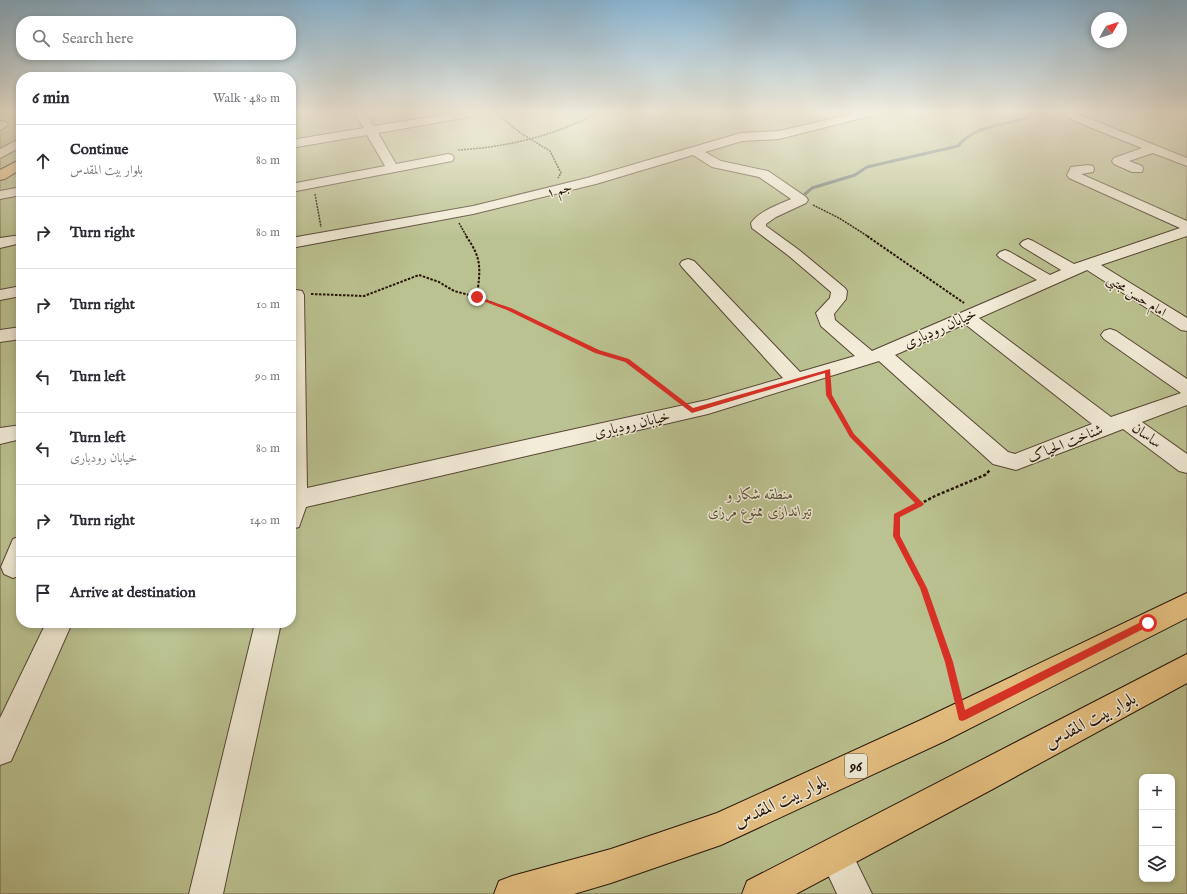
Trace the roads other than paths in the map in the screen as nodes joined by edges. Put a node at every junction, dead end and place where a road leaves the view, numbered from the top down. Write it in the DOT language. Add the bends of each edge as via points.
graph roads {
  1 [pos="384,155"];
  2 [pos="682,155"];
  3 [pos="701,155"];
  4 [pos="1136,155"];
  5 [pos="1167,155"];
  6 [pos="16,156"];
  7 [pos="448,158"];
  8 [pos="1187,162"];
  9 [pos="0,165"];
  10 [pos="16,167"];
  11 [pos="392,168"];
  12 [pos="1088,169"];
  13 [pos="1137,169"];
  14 [pos="0,176"];
  15 [pos="296,187"];
  16 [pos="16,192"];
  17 [pos="0,195"];
  18 [pos="1187,226"];
  19 [pos="1187,231"];
  20 [pos="16,240"];
  21 [pos="296,242"];
  22 [pos="0,243"];
  23 [pos="1028,244"];
  24 [pos="1005,255"];
  25 [pos="688,264"];
  26 [pos="1080,267"];
  27 [pos="1049,281"];
  28 [pos="16,292"];
  29 [pos="0,295"];
  30 [pos="972,314"];
  31 [pos="1187,326"];
  32 [pos="1110,335"];
  33 [pos="876,356"];
  34 [pos="796,380"];
  35 [pos="1187,388"];
  36 [pos="1187,398"];
  37 [pos="1117,423"];
  38 [pos="16,433"];
  39 [pos="0,436"];
  40 [pos="1187,465"];
  41 [pos="296,499"];
  42 [pos="1183,612"];
  43 [pos="57,628"];
  44 [pos="267,628"];
  45 [pos="1187,668"];
  46 [pos="0,750"];
  47 [pos="835,855"];
  48 [pos="206,894"];
  49 [pos="512,894"];
  50 [pos="760,894"];
  51 [pos="855,894"];
  1 -- 11 [label="street"];
  2 -- 21 [label="street, جم ۱" via="559,189 455,214"];
  3 -- 33 [label="street" via="716,164 763,174 801,200 771,214 758,223 759,228 794,253 839,291 838,299 825,313 827,322"];
  4 -- 13 [label="street" via="1118,161"];
  5 -- 8 [label="street"];
  6 -- 9 [label="main road"];
  7 -- 11 [label="street"];
  10 -- 14 [label="main road"];
  11 -- 15 [label="street"];
  12 -- 18 [label="street" via="1076,170 1074,175"];
  16 -- 17 [label="street"];
  19 -- 26 [label="street, خیابان رودباری"];
  20 -- 22 [label="street"];
  23 -- 26 [label="street, امام حسن مجتبی"];
  24 -- 27 [label="street"];
  25 -- 34 [label="street"];
  26 -- 27 [label="street, خیابان رودباری"];
  26 -- 31 [label="street, امام حسن مجتبی"];
  27 -- 30 [label="street, خیابان رودباری"];
  28 -- 29 [label="street"];
  30 -- 33 [label="street, خیابان رودباری"];
  30 -- 37 [label="street, ساسان"];
  32 -- 35 [label="street"];
  33 -- 34 [label="street, خیابان رودباری"];
  33 -- 37 [label="street, شناخت الحیاک" via="1001,458 1016,462"];
  34 -- 41 [label="street, خیابان رودباری" via="692,411"];
  36 -- 37 [label="street, شناخت الحیاک"];
  37 -- 40 [label="street, ساسان"];
  38 -- 39 [label="street"];
  42 -- 49 [label="main road, بلوار بیت المقدس / 96" via="722,828 610,866"];
  43 -- 46 [label="street"];
  44 -- 48 [label="street"];
  45 -- 47 [label="main road, بلوار بیت المقدس"];
  47 -- 50 [label="main road, بلوار بیت المقدس"];
  47 -- 51 [label="street"];
}
